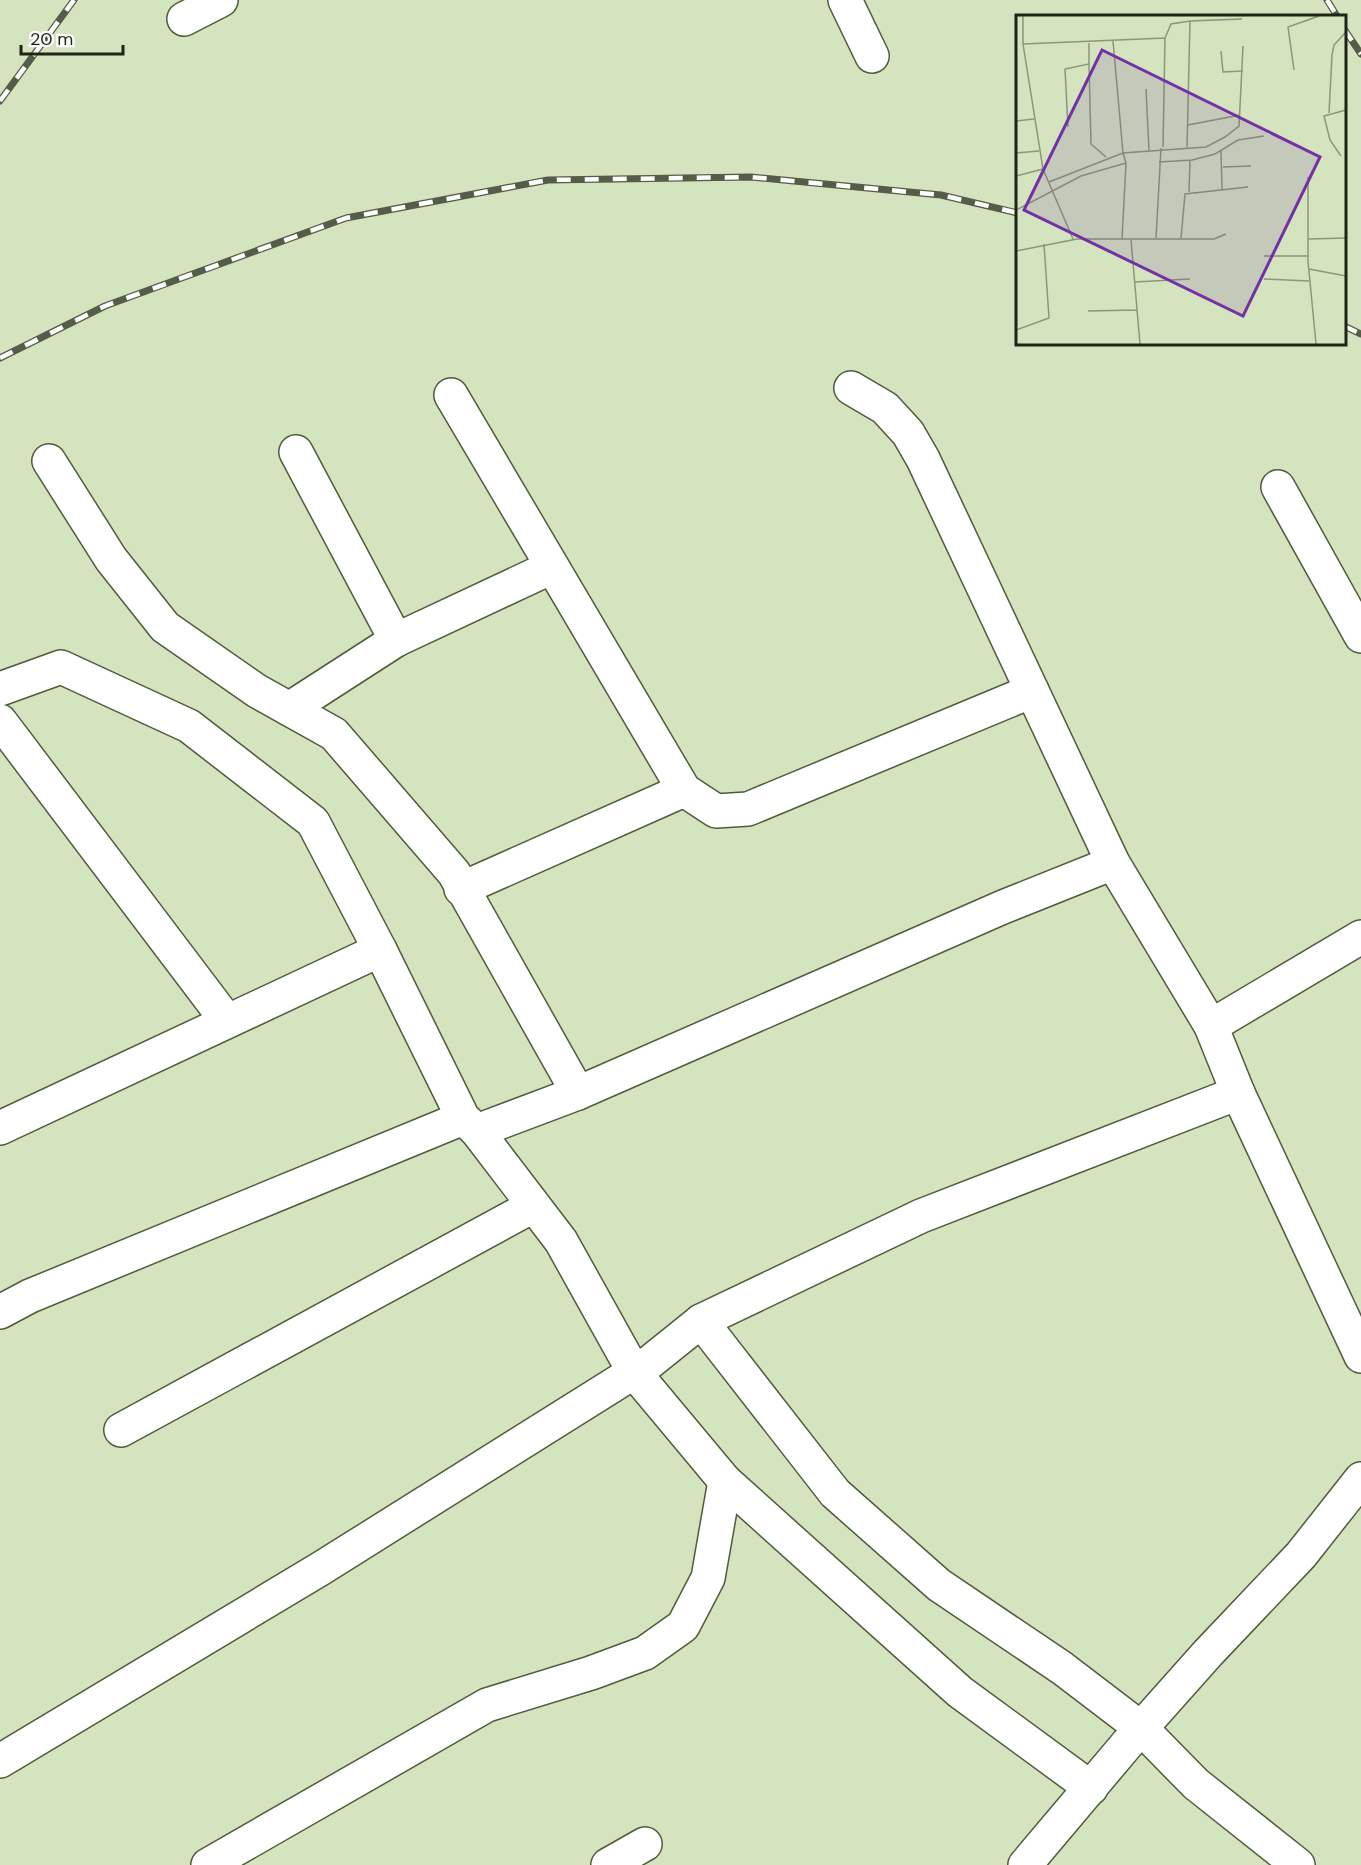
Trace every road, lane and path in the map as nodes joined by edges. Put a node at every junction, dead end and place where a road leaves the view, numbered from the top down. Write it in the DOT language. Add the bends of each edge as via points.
graph roads {
  1 [pos="221,0"];
  2 [pos="845,0"];
  3 [pos="184,19"];
  4 [pos="872,56"];
  5 [pos="851,388"];
  6 [pos="451,395"];
  7 [pos="296,452"];
  8 [pos="49,460"];
  9 [pos="1278,487"];
  10 [pos="552,567"];
  11 [pos="1361,636"];
  12 [pos="396,640"];
  13 [pos="0,689"];
  14 [pos="1032,691"];
  15 [pos="289,709"];
  16 [pos="0,721"];
  17 [pos="684,790"];
  18 [pos="1113,863"];
  19 [pos="461,889"];
  20 [pos="1361,937"];
  21 [pos="380,950"];
  22 [pos="227,1021"];
  23 [pos="1211,1026"];
  24 [pos="1238,1094"];
  25 [pos="565,1099"];
  26 [pos="480,1124"];
  27 [pos="0,1128"];
  28 [pos="532,1206"];
  29 [pos="0,1312"];
  30 [pos="691,1328"];
  31 [pos="1361,1356"];
  32 [pos="642,1367"];
  33 [pos="121,1430"];
  34 [pos="1361,1479"];
  35 [pos="725,1481"];
  36 [pos="1135,1737"];
  37 [pos="0,1761"];
  38 [pos="1098,1780"];
  39 [pos="645,1844"];
  40 [pos="208,1865"];
  41 [pos="608,1865"];
  42 [pos="1025,1865"];
  43 [pos="1298,1865"];
  1 -- 3 [label="street"];
  2 -- 4 [label="street"];
  5 -- 14 [label="street" via="885,408 908,433"];
  6 -- 10 [label="street"];
  7 -- 12 [label="street"];
  8 -- 15 [label="street" via="111,559 165,627"];
  9 -- 11 [label="street"];
  10 -- 12 [label="street"];
  10 -- 17 [label="street"];
  12 -- 15 [label="street"];
  13 -- 21 [label="street" via="62,667 189,726 313,822"];
  14 -- 17 [label="street" via="748,809 716,810"];
  14 -- 18 [label="street"];
  15 -- 19 [label="street" via="334,734 454,873"];
  16 -- 22 [label="street"];
  17 -- 19 [label="street"];
  18 -- 23 [label="street"];
  18 -- 25 [label="street" via="1003,907"];
  19 -- 25 [label="street"];
  20 -- 23 [label="street"];
  21 -- 22 [label="street"];
  21 -- 26 [label="street"];
  22 -- 27 [label="street"];
  23 -- 24 [label="street"];
  24 -- 30 [label="street" via="921,1216"];
  24 -- 31 [label="street"];
  25 -- 26 [label="street"];
  26 -- 28 [label="street"];
  26 -- 29 [label="street" via="30,1296"];
  28 -- 32 [label="street" via="561,1241"];
  28 -- 33 [label="street"];
  30 -- 32 [label="street"];
  30 -- 36 [label="street" via="835,1493 939,1585 1062,1668"];
  32 -- 35 [label="street"];
  32 -- 37 [label="street" via="320,1569"];
  34 -- 36 [label="street" via="1300,1555"];
  35 -- 38 [label="street" via="960,1692"];
  35 -- 40 [label="street" via="708,1578 683,1626 674,1633 645,1653 591,1674 487,1705"];
  36 -- 38 [label="street"];
  36 -- 43 [label="street"];
  38 -- 42 [label="street"];
  39 -- 41 [label="street"];
}
